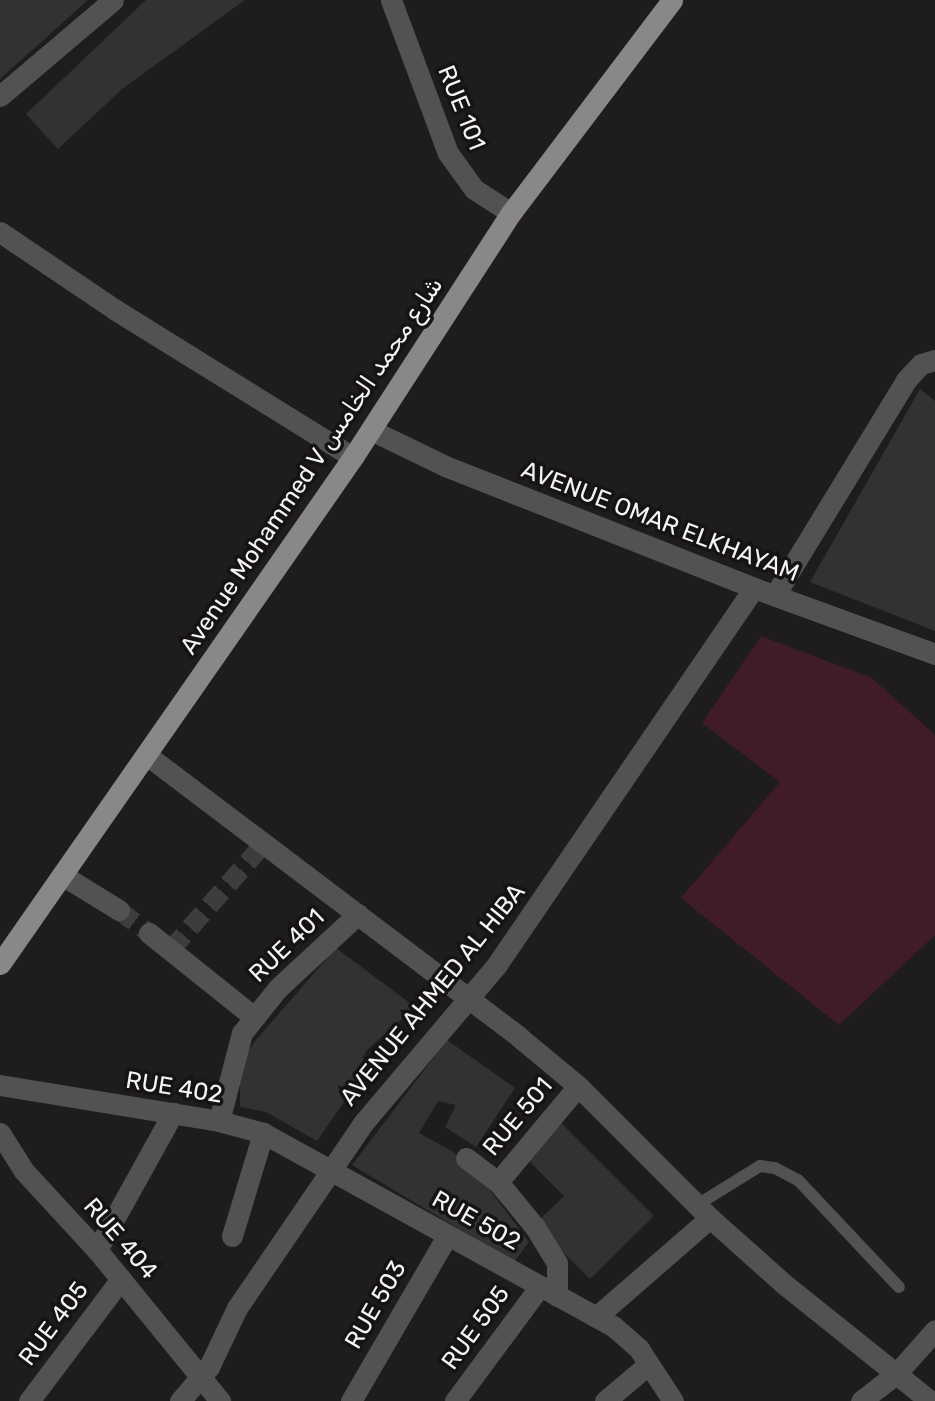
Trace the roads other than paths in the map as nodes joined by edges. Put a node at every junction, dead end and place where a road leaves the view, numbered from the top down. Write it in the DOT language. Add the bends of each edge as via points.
graph roads {
  1 [pos="113,0"];
  2 [pos="391,0"];
  3 [pos="672,0"];
  4 [pos="0,96"];
  5 [pos="511,213"];
  6 [pos="0,232"];
  7 [pos="935,360"];
  8 [pos="371,429"];
  9 [pos="353,457"];
  10 [pos="754,588"];
  11 [pos="775,596"];
  12 [pos="935,654"];
  13 [pos="148,756"];
  14 [pos="62,876"];
  15 [pos="119,910"];
  16 [pos="358,914"];
  17 [pos="149,933"];
  18 [pos="0,964"];
  19 [pos="469,997"];
  20 [pos="254,1017"];
  21 [pos="0,1085"];
  22 [pos="578,1086"];
  23 [pos="173,1113"];
  24 [pos="219,1121"];
  25 [pos="0,1133"];
  26 [pos="263,1133"];
  27 [pos="466,1158"];
  28 [pos="331,1169"];
  29 [pos="498,1182"];
  30 [pos="704,1211"];
  31 [pos="232,1236"];
  32 [pos="447,1236"];
  33 [pos="97,1250"];
  34 [pos="121,1279"];
  35 [pos="899,1287"];
  36 [pos="548,1291"];
  37 [pos="596,1317"];
  38 [pos="935,1330"];
  39 [pos="649,1364"];
  40 [pos="897,1373"];
  41 [pos="202,1378"];
  42 [pos="29,1401"];
  43 [pos="180,1401"];
  44 [pos="220,1401"];
  45 [pos="351,1401"];
  46 [pos="455,1401"];
  47 [pos="605,1401"];
  48 [pos="673,1401"];
  49 [pos="861,1401"];
  50 [pos="930,1401"];
  1 -- 4 [label="street"];
  2 -- 5 [label="street, RUE 101" via="448,153 474,189"];
  3 -- 5 [label="main road, Avenue Mohammed V شارع محمد الخامس"];
  5 -- 8 [label="main road, Avenue Mohammed V شارع محمد الخامس"];
  6 -- 9 [label="street" via="114,309"];
  7 -- 11 [label="street" via="921,364 906,380"];
  8 -- 9 [label="main road, Avenue Mohammed V شارع محمد الخامس"];
  8 -- 10 [label="street, AVENUE OMAR ELKHAYAM" via="445,466"];
  9 -- 13 [label="main road, Avenue Mohammed V شارع محمد الخامس"];
  10 -- 11 [label="street, AVENUE OMAR ELKHAYAM"];
  10 -- 19 [label="street, AVENUE AHMED AL HIBA" via="552,890"];
  11 -- 12 [label="street, AVENUE OMAR ELKHAYAM"];
  13 -- 14 [label="main road, Avenue Mohammed V شارع محمد الخامس"];
  13 -- 16 [label="street"];
  14 -- 15 [label="street"];
  14 -- 18 [label="main road, Avenue Mohammed V شارع محمد الخامس"];
  16 -- 19 [label="street"];
  16 -- 20 [label="street, RUE 401" via="278,988"];
  17 -- 20 [label="street, RUE 401"];
  19 -- 22 [label="street"];
  19 -- 28 [label="street, AVENUE AHMED AL HIBA" via="372,1112"];
  20 -- 24 [label="street, RUE 401" via="236,1049"];
  21 -- 23 [label="street, RUE 402"];
  22 -- 29 [label="street, RUE 501"];
  22 -- 30 [label="street"];
  23 -- 24 [label="street, RUE 402"];
  23 -- 33 [label="street"];
  24 -- 26 [label="street, RUE 402"];
  25 -- 33 [label="street, RUE 404" via="24,1171"];
  26 -- 28 [label="street, RUE 402"];
  26 -- 31 [label="street"];
  27 -- 29 [label="street, RUE 501"];
  28 -- 32 [label="street, RUE 502"];
  28 -- 41 [label="street, AVENUE AHMED AL HIBA" via="237,1308"];
  29 -- 36 [label="street, RUE 501" via="557,1263"];
  30 -- 35 [label="lane" via="760,1166 775,1168 798,1180"];
  30 -- 37 [label="street"];
  30 -- 40 [label="street" via="783,1284"];
  32 -- 36 [label="street, RUE 502"];
  32 -- 45 [label="street, RUE 503"];
  33 -- 34 [label="street, RUE 404"];
  34 -- 41 [label="street, RUE 404"];
  34 -- 42 [label="street, RUE 405"];
  36 -- 37 [label="street, RUE 502"];
  36 -- 46 [label="street, RUE 505"];
  37 -- 39 [label="street, RUE 502" via="627,1336"];
  38 -- 40 [label="street"];
  39 -- 47 [label="street"];
  39 -- 48 [label="street, RUE 502"];
  40 -- 49 [label="street"];
  40 -- 50 [label="street"];
  41 -- 43 [label="street, AVENUE AHMED AL HIBA"];
  41 -- 44 [label="street, RUE 404"];
}
